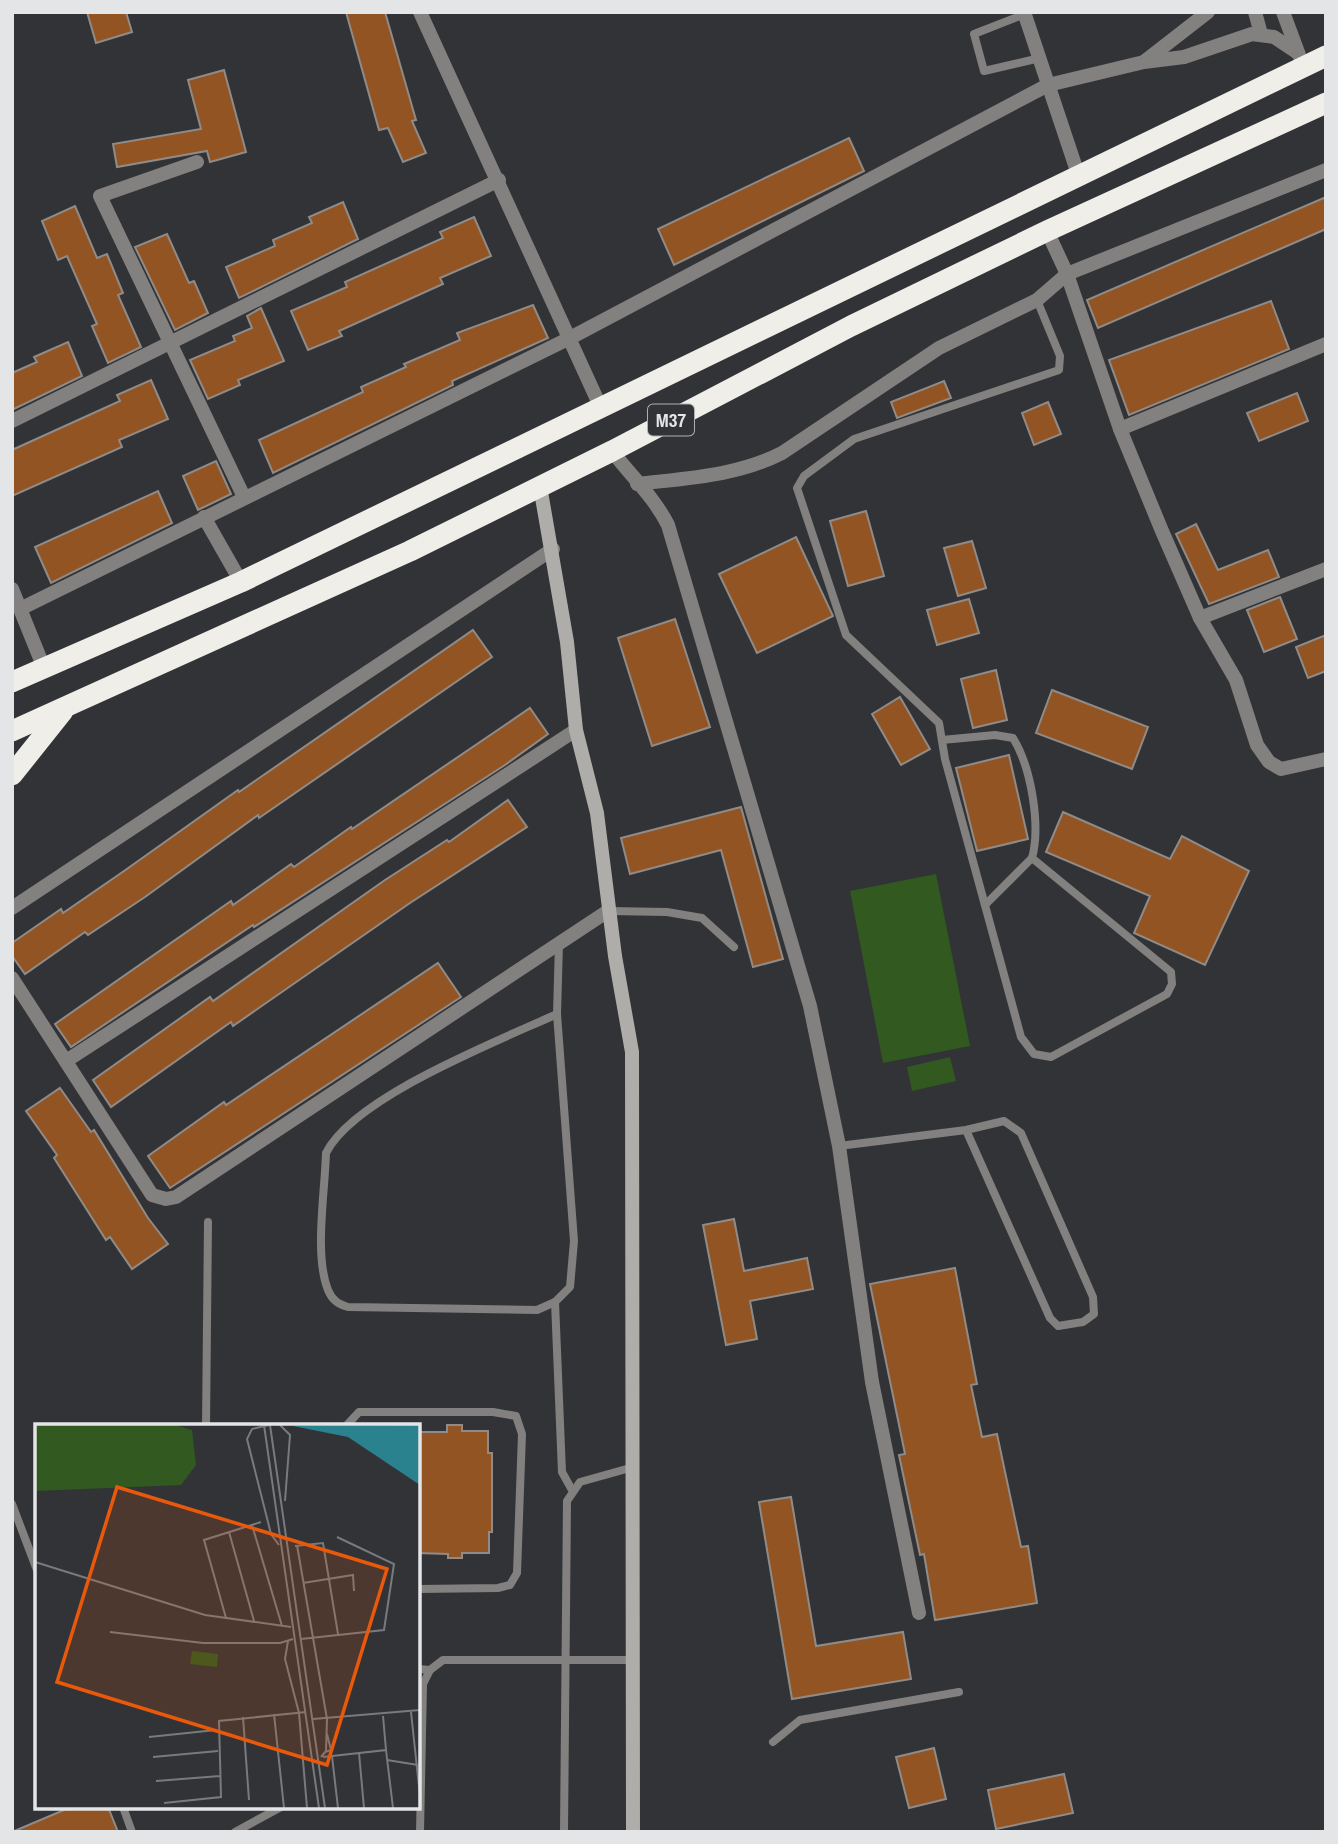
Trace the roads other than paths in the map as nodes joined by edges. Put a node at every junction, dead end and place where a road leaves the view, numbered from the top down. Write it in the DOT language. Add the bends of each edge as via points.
graph roads {
  1 [pos="421,12"];
  2 [pos="1208,12"];
  3 [pos="1255,12"];
  4 [pos="1283,12"];
  5 [pos="1025,13"];
  6 [pos="1261,34"];
  7 [pos="1326,56"];
  8 [pos="1040,58"];
  9 [pos="1300,60"];
  10 [pos="1144,62"];
  11 [pos="1048,85"];
  12 [pos="1326,103"];
  13 [pos="197,162"];
  14 [pos="1326,170"];
  15 [pos="1079,177"];
  16 [pos="499,180"];
  17 [pos="1047,231"];
  18 [pos="1067,274"];
  19 [pos="1037,300"];
  20 [pos="570,338"];
  21 [pos="170,341"];
  22 [pos="1326,344"];
  23 [pos="600,408"];
  24 [pos="12,421"];
  25 [pos="1120,429"];
  26 [pos="612,451"];
  27 [pos="637,484"];
  28 [pos="540,486"];
  29 [pos="244,497"];
  30 [pos="204,517"];
  31 [pos="553,549"];
  32 [pos="1326,569"];
  33 [pos="241,582"];
  34 [pos="12,589"];
  35 [pos="22,608"];
  36 [pos="1200,618"];
  37 [pos="44,668"];
  38 [pos="12,681"];
  39 [pos="66,707"];
  40 [pos="576,730"];
  41 [pos="12,731"];
  42 [pos="942,740"];
  43 [pos="1326,759"];
  44 [pos="12,775"];
  45 [pos="1032,858"];
  46 [pos="985,905"];
  47 [pos="12,908"];
  48 [pos="608,911"];
  49 [pos="559,943"];
  50 [pos="734,947"];
  51 [pos="12,978"];
  52 [pos="557,1014"];
  53 [pos="66,1061"];
  54 [pos="966,1130"];
  55 [pos="839,1146"];
  56 [pos="208,1222"];
  57 [pos="555,1302"];
  58 [pos="206,1424"];
  59 [pos="348,1424"];
  60 [pos="630,1468"];
  61 [pos="572,1490"];
  62 [pos="12,1504"];
  63 [pos="35,1565"];
  64 [pos="420,1588"];
  65 [pos="919,1613"];
  66 [pos="568,1660"];
  67 [pos="632,1660"];
  68 [pos="420,1669"];
  69 [pos="430,1670"];
  70 [pos="959,1692"];
  71 [pos="773,1742"];
  72 [pos="124,1809"];
  73 [pos="277,1809"];
  74 [pos="132,1832"];
  75 [pos="235,1832"];
  76 [pos="420,1832"];
  77 [pos="564,1832"];
  78 [pos="633,1832"];
  1 -- 16 [label="street"];
  2 -- 10 [label="street"];
  3 -- 6 [label="street"];
  4 -- 9 [label="street"];
  5 -- 8 [label="street"];
  5 -- 8 [label="lane" via="974,34 984,71"];
  6 -- 9 [label="street" via="1274,37"];
  6 -- 10 [label="street" via="1185,57"];
  7 -- 9 [label="highway, M37"];
  8 -- 11 [label="street"];
  9 -- 15 [label="highway, M37"];
  10 -- 11 [label="street"];
  11 -- 15 [label="street"];
  11 -- 20 [label="street"];
  12 -- 17 [label="highway, M37"];
  13 -- 21 [label="street" via="100,196"];
  14 -- 18 [label="street"];
  15 -- 23 [label="highway, M37"];
  16 -- 20 [label="street"];
  16 -- 21 [label="street"];
  17 -- 18 [label="street"];
  17 -- 26 [label="highway, M37" via="851,326"];
  18 -- 19 [label="street"];
  18 -- 25 [label="street"];
  19 -- 27 [label="street" via="939,348 756,467"];
  19 -- 42 [label="lane" via="1060,356 1059,370 854,439 804,476 797,488 846,635 939,723"];
  20 -- 23 [label="street"];
  20 -- 29 [label="street"];
  21 -- 24 [label="street"];
  21 -- 29 [label="street"];
  22 -- 25 [label="street"];
  23 -- 33 [label="highway, M37"];
  25 -- 36 [label="street"];
  26 -- 27 [label="street"];
  26 -- 28 [label="highway, M37"];
  27 -- 55 [label="street" via="656,502 668,525 810,1006"];
  28 -- 31 [label="street"];
  28 -- 39 [label="highway, M37" via="410,551"];
  29 -- 30 [label="street"];
  30 -- 33 [label="street"];
  30 -- 35 [label="street"];
  31 -- 40 [label="street"];
  31 -- 47 [label="street"];
  32 -- 36 [label="street"];
  33 -- 37 [label="highway, M37"];
  34 -- 35 [label="street"];
  35 -- 37 [label="street"];
  36 -- 43 [label="street" via="1236,680 1257,745 1269,762 1281,769"];
  37 -- 38 [label="highway, M37"];
  39 -- 41 [label="highway, M37"];
  39 -- 44 [label="highway"];
  40 -- 48 [label="street" via="597,813"];
  40 -- 53 [label="street"];
  42 -- 45 [label="lane" via="1013,738 1024,757 1037,839"];
  42 -- 46 [label="lane"];
  45 -- 46 [label="lane"];
  45 -- 46 [label="lane" via="1171,972 1167,994 1051,1057 1034,1054 1021,1037"];
  48 -- 49 [label="street"];
  48 -- 50 [label="lane" via="702,918"];
  48 -- 60 [label="street" via="632,1052"];
  49 -- 52 [label="lane"];
  49 -- 53 [label="street" via="166,1199 152,1195"];
  51 -- 53 [label="street"];
  52 -- 57 [label="lane" via="574,1241 570,1287"];
  52 -- 57 [label="lane" via="435,1069 348,1124 334,1138 326,1153 322,1264 335,1303 348,1307 537,1310"];
  54 -- 54 [label="lane" via="1004,1121 1020,1133 1093,1297 1094,1314 1083,1322 1058,1326 1050,1318"];
  54 -- 55 [label="lane"];
  55 -- 65 [label="street" via="872,1382"];
  56 -- 58 [label="lane"];
  57 -- 61 [label="lane" via="562,1472"];
  59 -- 64 [label="lane" via="359,1412 516,1416 522,1434 517,1573 510,1585 498,1588"];
  60 -- 61 [label="lane" via="580,1482"];
  60 -- 67 [label="street"];
  61 -- 66 [label="lane" via="567,1501"];
  62 -- 63 [label="lane"];
  66 -- 67 [label="lane"];
  66 -- 69 [label="lane" via="443,1660"];
  66 -- 77 [label="lane"];
  67 -- 78 [label="street"];
  68 -- 69 [label="lane"];
  69 -- 76 [label="lane" via="423,1684"];
  70 -- 71 [label="lane" via="800,1720"];
  72 -- 74 [label="lane"];
  73 -- 75 [label="lane"];
}
